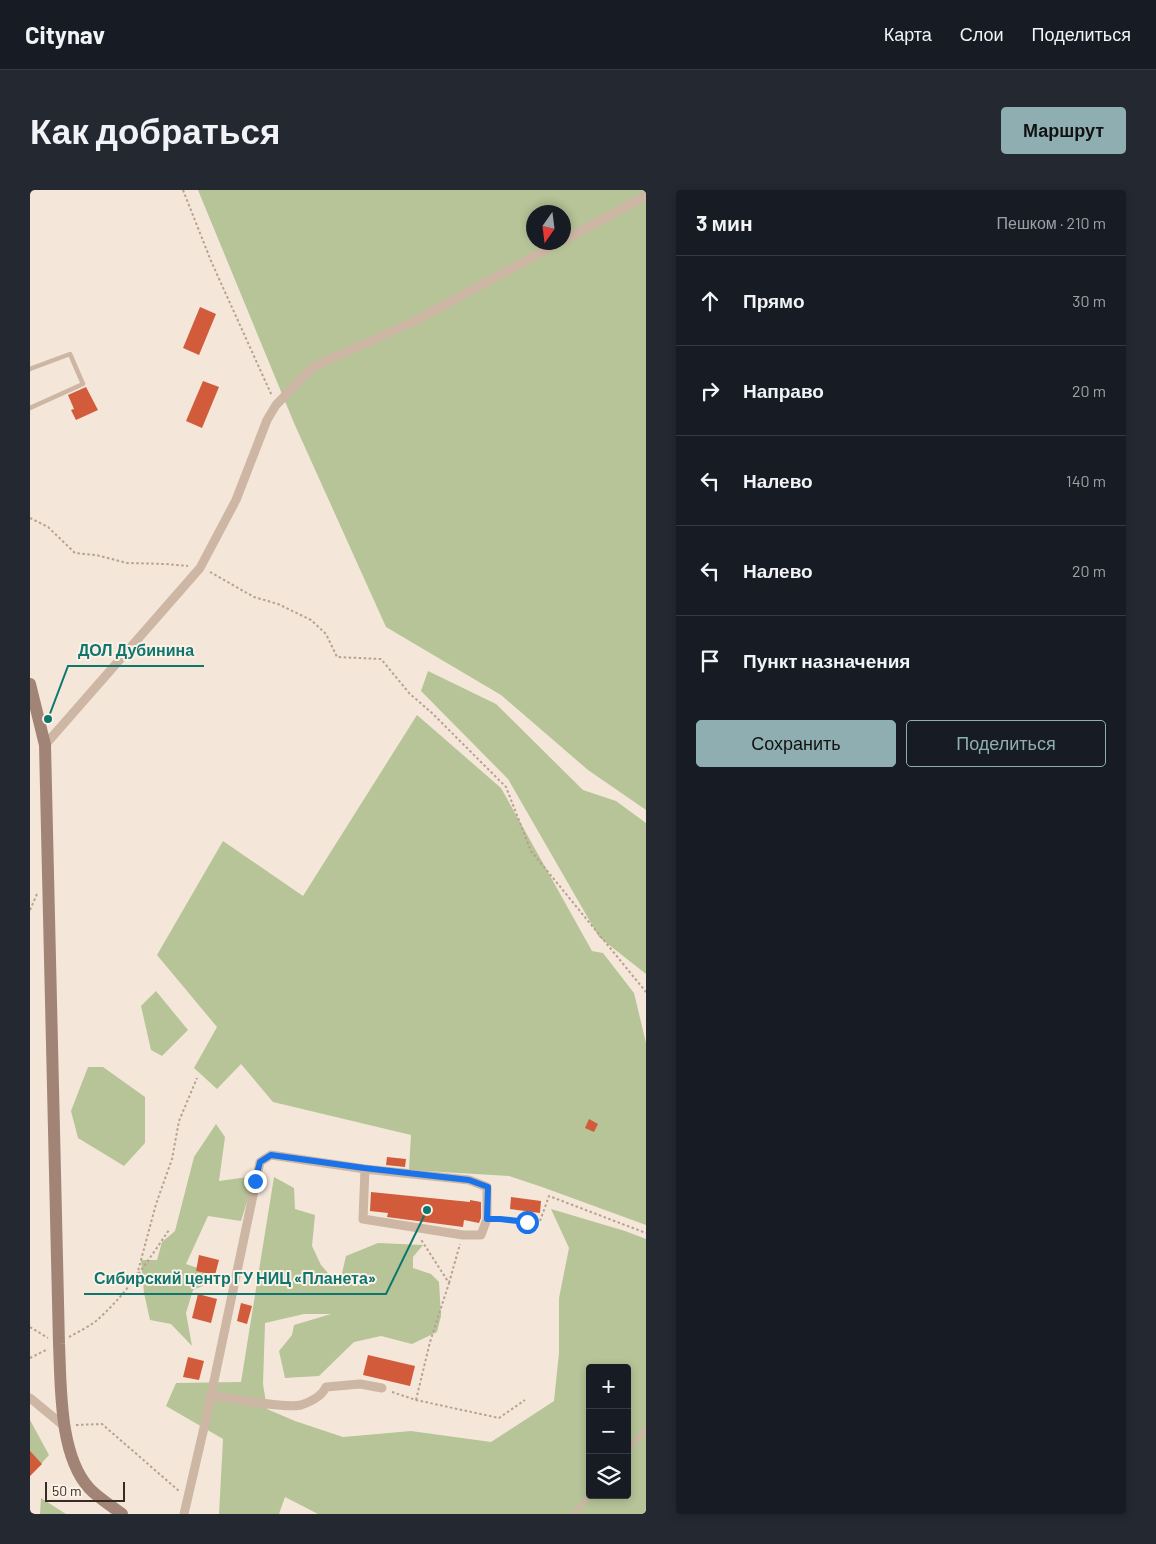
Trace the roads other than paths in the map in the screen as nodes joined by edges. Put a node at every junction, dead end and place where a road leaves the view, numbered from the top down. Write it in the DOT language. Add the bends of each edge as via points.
graph roads {
  1 [pos="646,196"];
  2 [pos="571,236"];
  3 [pos="545,250"];
  4 [pos="30,369"];
  5 [pos="30,408"];
  6 [pos="30,684"];
  7 [pos="45,745"];
  8 [pos="364,1168"];
  9 [pos="487,1219"];
  10 [pos="527,1222"];
  11 [pos="382,1388"];
  12 [pos="210,1395"];
  13 [pos="30,1398"];
  14 [pos="64,1426"];
  15 [pos="646,1429"];
  16 [pos="631,1447"];
  17 [pos="587,1499"];
  18 [pos="185,1510"];
  19 [pos="122,1514"];
  20 [pos="573,1514"];
  1 -- 2 [label="street"];
  3 -- 7 [label="street" via="413,322 313,367 266,420 236,500 200,568"];
  4 -- 5 [label="lane" via="70,354 83,384"];
  6 -- 7 [label="street"];
  7 -- 14 [label="street" via="59,1344"];
  8 -- 9 [label="street" via="469,1180 488,1187"];
  8 -- 9 [label="street" via="363,1219 481,1235"];
  8 -- 12 [label="street" via="271,1155 260,1162"];
  9 -- 10 [label="lane"];
  11 -- 12 [label="street" via="360,1384 326,1387 323,1394 300,1405"];
  12 -- 18 [label="street"];
  13 -- 14 [label="street"];
  14 -- 19 [label="street" via="78,1472 89,1488"];
  15 -- 16 [label="lane"];
  17 -- 20 [label="lane"];
}
